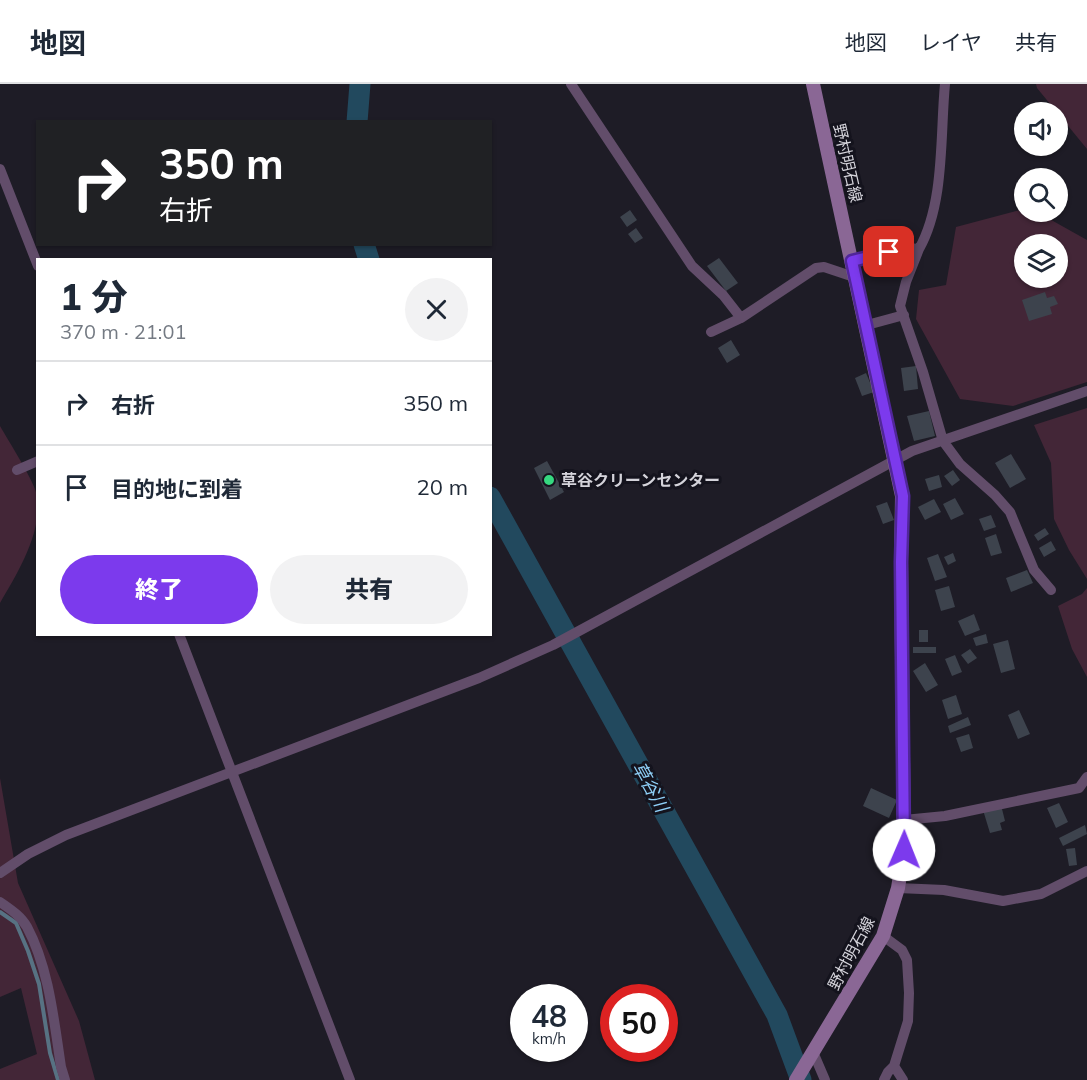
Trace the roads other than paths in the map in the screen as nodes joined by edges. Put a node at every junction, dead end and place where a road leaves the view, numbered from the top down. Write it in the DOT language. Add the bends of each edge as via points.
graph roads {
  1 [pos="571,84"];
  2 [pos="813,84"];
  3 [pos="945,84"];
  4 [pos="0,169"];
  5 [pos="919,249"];
  6 [pos="36,261"];
  7 [pos="852,261"];
  8 [pos="857,278"];
  9 [pos="904,315"];
  10 [pos="741,318"];
  11 [pos="867,325"];
  12 [pos="711,332"];
  13 [pos="1087,391"];
  14 [pos="943,441"];
  15 [pos="896,460"];
  16 [pos="36,462"];
  17 [pos="17,470"];
  18 [pos="1051,590"];
  19 [pos="180,636"];
  20 [pos="232,772"];
  21 [pos="1087,777"];
  22 [pos="904,820"];
  23 [pos="1087,871"];
  24 [pos="0,873"];
  25 [pos="898,888"];
  26 [pos="0,902"];
  27 [pos="883,936"];
  28 [pos="813,1052"];
  29 [pos="894,1066"];
  30 [pos="65,1080"];
  31 [pos="350,1080"];
  32 [pos="796,1080"];
  33 [pos="825,1080"];
  34 [pos="884,1080"];
  35 [pos="903,1080"];
  1 -- 10 [label="street" via="692,266"];
  2 -- 7 [label="main road, 野村明石線"];
  3 -- 5 [label="street" via="942,147 932,217"];
  4 -- 6 [label="street"];
  5 -- 7 [label="street"];
  5 -- 9 [label="street" via="900,306"];
  7 -- 8 [label="main road, 野村明石線"];
  8 -- 10 [label="street" via="816,268"];
  8 -- 11 [label="main road, 野村明石線"];
  9 -- 11 [label="street"];
  9 -- 14 [label="street"];
  10 -- 12 [label="street"];
  11 -- 15 [label="main road, 野村明石線"];
  13 -- 14 [label="street"];
  14 -- 15 [label="street"];
  14 -- 18 [label="street" via="960,464 1010,512 1034,570"];
  15 -- 20 [label="street" via="553,645 478,678"];
  15 -- 22 [label="main road, 野村明石線" via="903,496"];
  16 -- 17 [label="street"];
  19 -- 20 [label="street"];
  20 -- 24 [label="street" via="66,835"];
  20 -- 31 [label="street"];
  21 -- 22 [label="street" via="1079,788 945,816"];
  22 -- 25 [label="main road, 野村明石線"];
  23 -- 25 [label="street" via="1041,894 1003,901 944,890"];
  25 -- 27 [label="main road, 野村明石線"];
  26 -- 30 [label="street" via="27,926 45,975"];
  27 -- 28 [label="main road, 野村明石線"];
  27 -- 29 [label="street" via="902,950 907,960 908,1021"];
  28 -- 32 [label="main road, 野村明石線"];
  28 -- 33 [label="street"];
  29 -- 34 [label="street"];
  29 -- 35 [label="street"];
}
